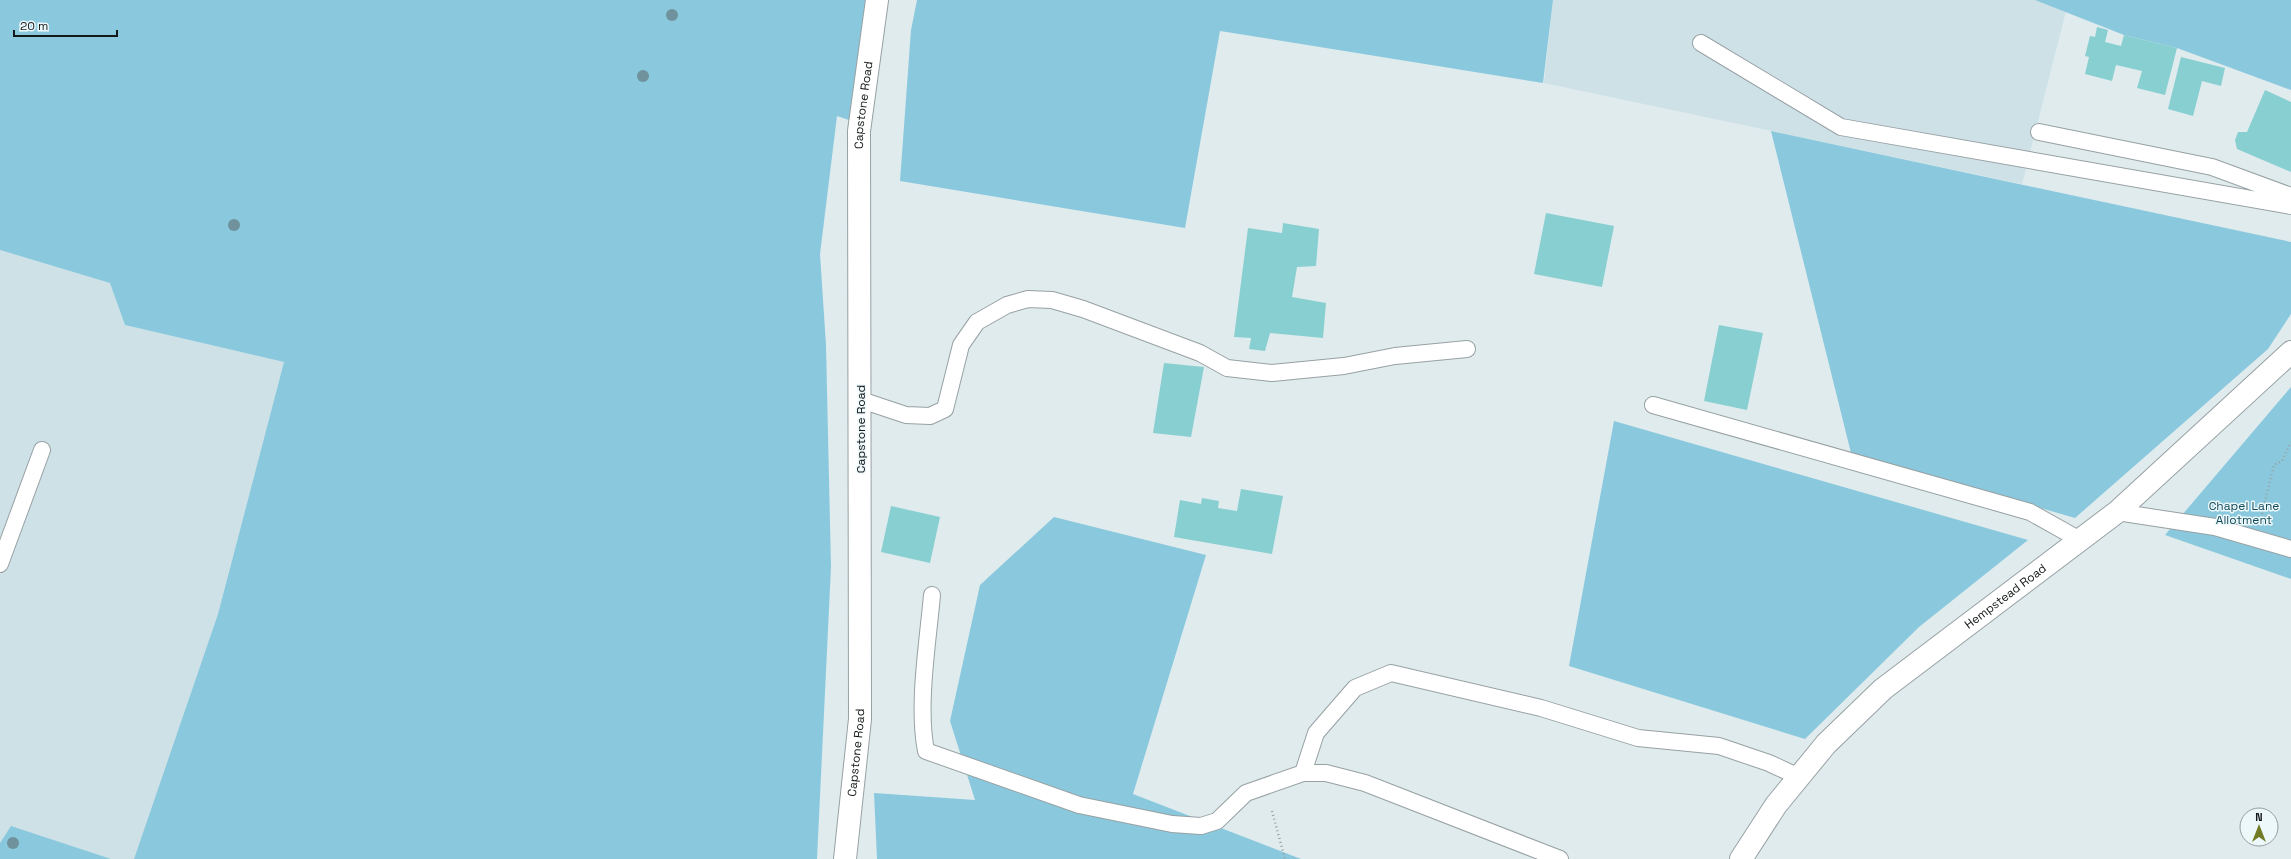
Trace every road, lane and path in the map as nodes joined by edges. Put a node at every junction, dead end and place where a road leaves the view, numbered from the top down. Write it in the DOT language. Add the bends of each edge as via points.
graph roads {
  1 [pos="877,0"];
  2 [pos="1701,43"];
  3 [pos="2039,132"];
  4 [pos="2291,196"];
  5 [pos="2291,206"];
  6 [pos="1466,350"];
  7 [pos="2291,352"];
  8 [pos="861,400"];
  9 [pos="1653,405"];
  10 [pos="2291,442"];
  11 [pos="42,450"];
  12 [pos="2117,512"];
  13 [pos="2080,540"];
  14 [pos="2256,540"];
  15 [pos="2291,549"];
  16 [pos="0,564"];
  17 [pos="932,595"];
  18 [pos="1303,773"];
  19 [pos="1798,777"];
  20 [pos="1265,786"];
  21 [pos="845,859"];
  22 [pos="1285,859"];
  23 [pos="1560,859"];
  24 [pos="1742,859"];
  1 -- 8 [label="street, Capstone Road" via="859,131"];
  2 -- 5 [label="lane" via="1841,127"];
  3 -- 4 [label="lane" via="2212,167"];
  6 -- 8 [label="lane" via="1395,356 1344,366 1272,373 1227,368 1200,353 1083,309 1052,300 1028,299 1007,305 977,322 961,346 945,409 930,416 906,415"];
  7 -- 12 [label="street, Hempstead Road"];
  8 -- 21 [label="street, Capstone Road" via="860,719"];
  9 -- 13 [label="lane" via="2030,512"];
  10 -- 14 [label="path" via="2282,462 2274,465"];
  11 -- 16 [label="lane"];
  12 -- 13 [label="street, Hempstead Road"];
  12 -- 14 [label="lane" via="2215,528"];
  13 -- 19 [label="street, Hempstead Road" via="1883,689 1826,744"];
  14 -- 15 [label="lane"];
  17 -- 20 [label="lane" via="923,712 926,751 1079,805 1172,824 1201,826 1217,821 1246,793"];
  18 -- 19 [label="lane" via="1316,733 1355,688 1391,673 1541,708 1638,738 1719,746 1769,763"];
  18 -- 20 [label="lane"];
  18 -- 23 [label="lane" via="1326,773 1366,783"];
  19 -- 24 [label="street, Hempstead Road" via="1776,805"];
  20 -- 22 [label="path"];
}
